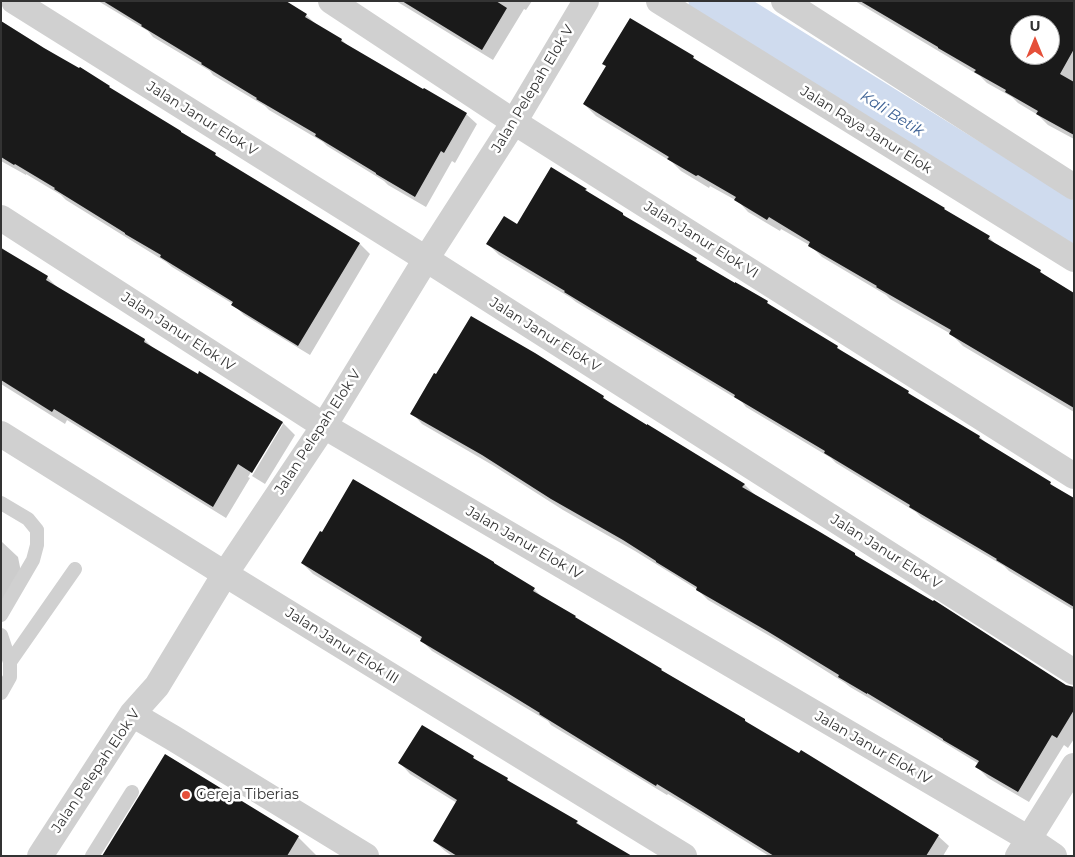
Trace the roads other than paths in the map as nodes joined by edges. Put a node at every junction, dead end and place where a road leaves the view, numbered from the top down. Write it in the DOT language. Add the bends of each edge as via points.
graph roads {
  1 [pos="14,1"];
  2 [pos="331,1"];
  3 [pos="586,1"];
  4 [pos="659,1"];
  5 [pos="784,1"];
  6 [pos="514,122"];
  7 [pos="1074,187"];
  8 [pos="1,218"];
  9 [pos="426,259"];
  10 [pos="1074,260"];
  11 [pos="324,426"];
  12 [pos="1,434"];
  13 [pos="1074,476"];
  14 [pos="1,503"];
  15 [pos="75,569"];
  16 [pos="226,574"];
  17 [pos="1,615"];
  18 [pos="1,634"];
  19 [pos="10,662"];
  20 [pos="1074,672"];
  21 [pos="1,693"];
  22 [pos="132,714"];
  23 [pos="1074,766"];
  24 [pos="132,792"];
  25 [pos="1023,847"];
  26 [pos="40,856"];
  27 [pos="92,856"];
  28 [pos="366,856"];
  29 [pos="684,856"];
  30 [pos="1054,856"];
  1 -- 9 [label="street, Jalan Janur Elok V"];
  2 -- 6 [label="street, Jalan Janur Elok VI"];
  3 -- 6 [label="street, Jalan Pelepah Elok V"];
  4 -- 10 [label="street, Jalan Raya Janur Elok"];
  5 -- 7 [label="street"];
  6 -- 9 [label="street, Jalan Pelepah Elok V"];
  6 -- 13 [label="street, Jalan Janur Elok VI"];
  8 -- 11 [label="street, Jalan Janur Elok IV"];
  9 -- 11 [label="street, Jalan Pelepah Elok V"];
  9 -- 20 [label="street, Jalan Janur Elok V"];
  11 -- 16 [label="street, Jalan Pelepah Elok V"];
  11 -- 25 [label="street, Jalan Janur Elok IV"];
  12 -- 16 [label="street, Jalan Janur Elok III"];
  14 -- 17 [label="lane" via="28,519 37,530 32,560"];
  15 -- 19 [label="lane"];
  16 -- 22 [label="street, Jalan Pelepah Elok V" via="157,686"];
  16 -- 29 [label="street, Jalan Janur Elok III"];
  18 -- 19 [label="lane"];
  19 -- 21 [label="lane" via="10,677"];
  22 -- 26 [label="street, Jalan Pelepah Elok V"];
  22 -- 28 [label="street"];
  23 -- 25 [label="street"];
  24 -- 27 [label="lane"];
  25 -- 30 [label="street, Jalan Janur Elok IV"];
}
